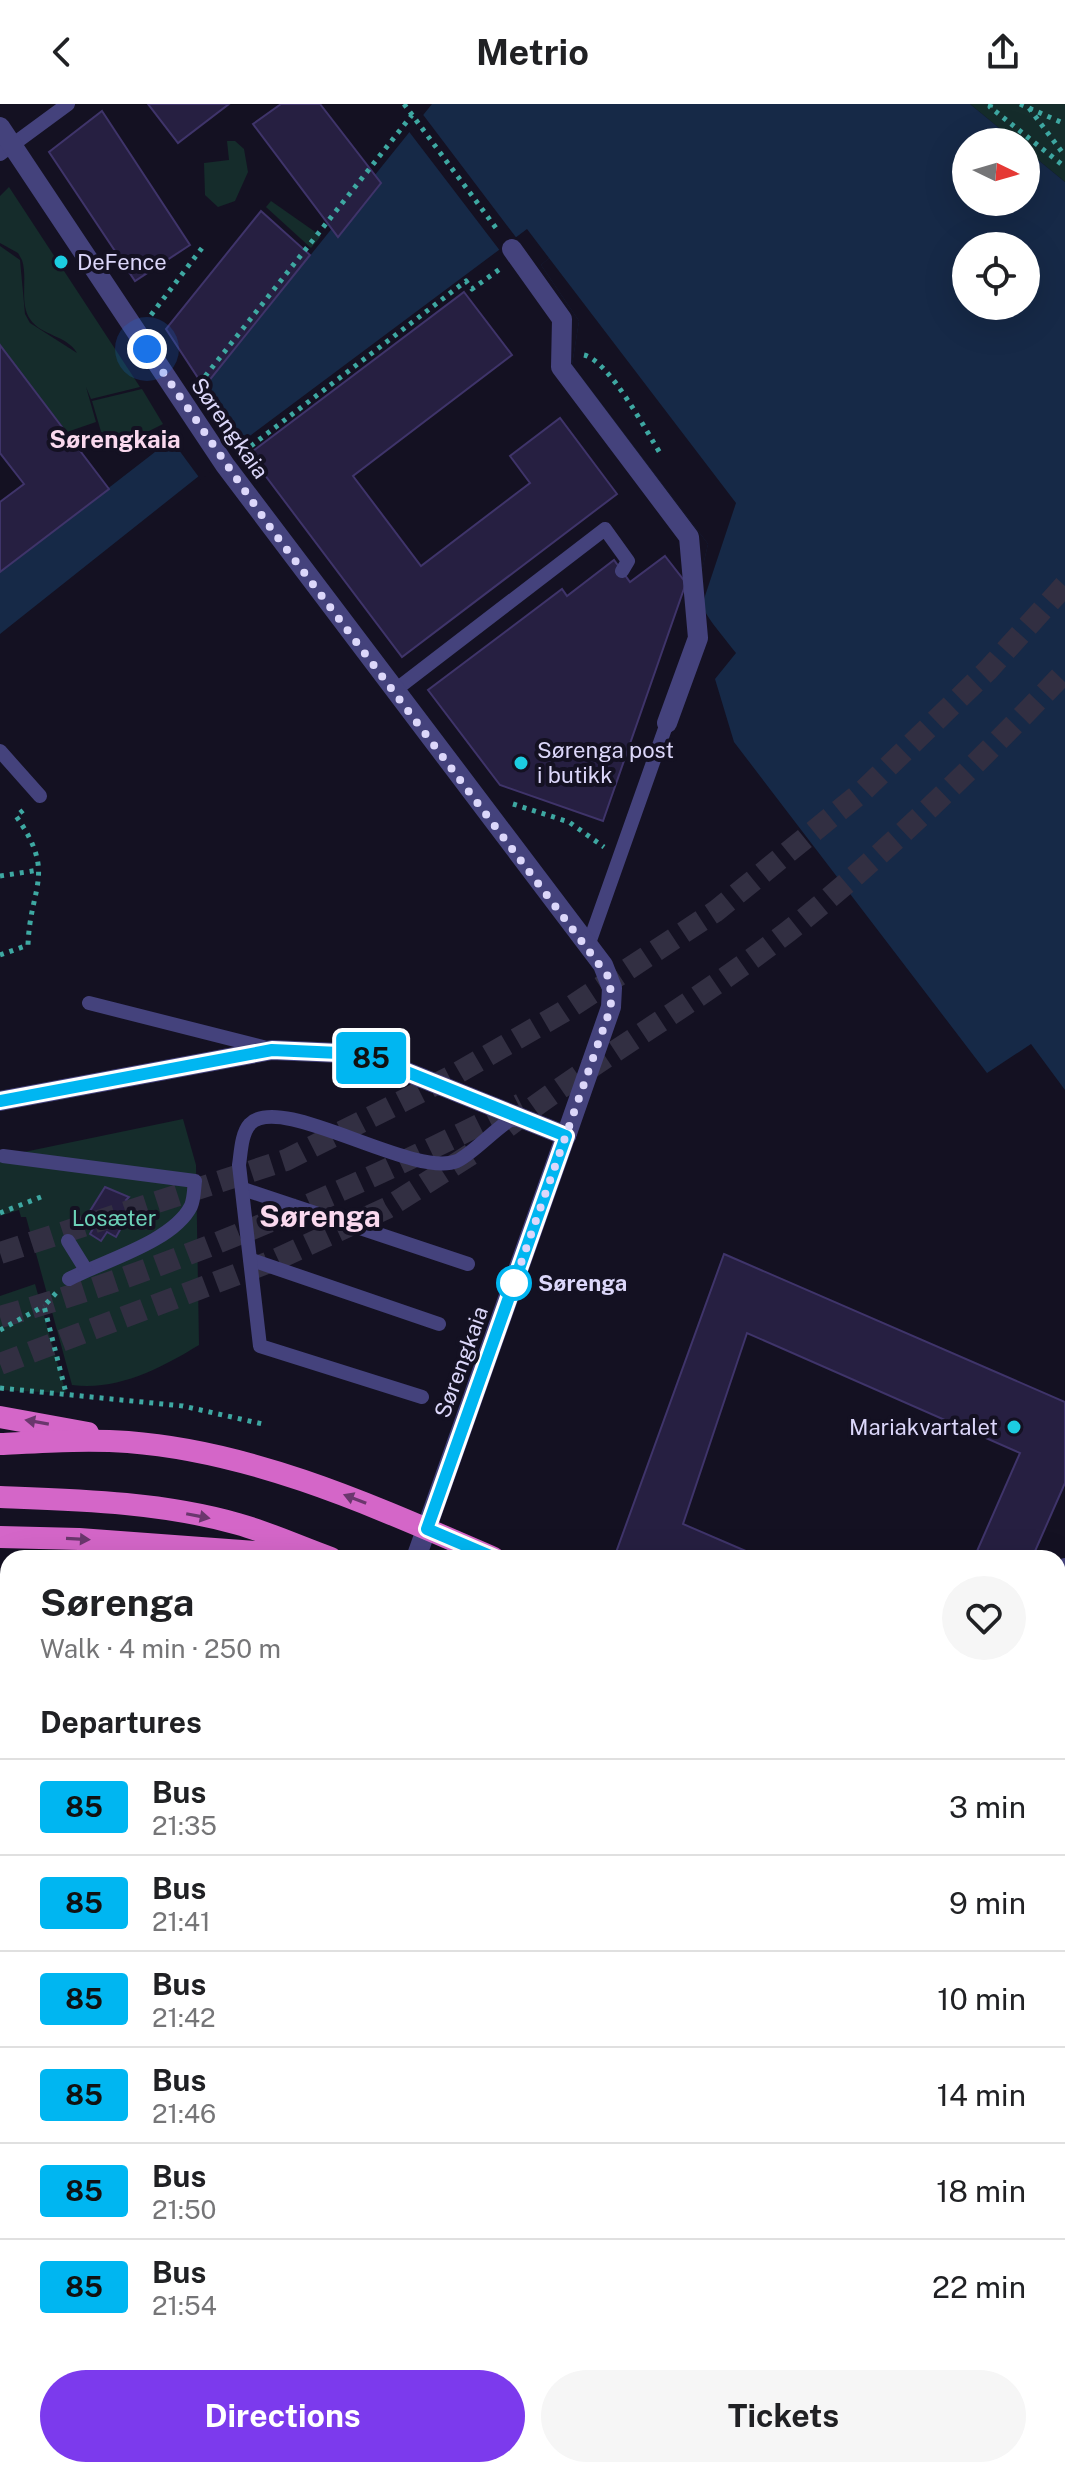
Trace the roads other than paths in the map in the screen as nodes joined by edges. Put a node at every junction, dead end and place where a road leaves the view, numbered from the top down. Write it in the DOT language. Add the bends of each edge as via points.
graph roads {
  1 [pos="68,104"];
  2 [pos="0,127"];
  3 [pos="7,150"];
  4 [pos="515,253"];
  5 [pos="622,571"];
  6 [pos="394,691"];
  7 [pos="667,723"];
  8 [pos="0,751"];
  9 [pos="40,796"];
  10 [pos="588,946"];
  11 [pos="89,1003"];
  12 [pos="272,1050"];
  13 [pos="0,1101"];
  14 [pos="524,1119"];
  15 [pos="566,1134"];
  16 [pos="3,1156"];
  17 [pos="243,1189"];
  18 [pos="68,1241"];
  19 [pos="252,1260"];
  20 [pos="468,1264"];
  21 [pos="86,1270"];
  22 [pos="69,1279"];
  23 [pos="439,1324"];
  24 [pos="422,1397"];
  25 [pos="0,1417"];
  26 [pos="128,1442"];
  27 [pos="0,1444"];
  28 [pos="0,1497"];
  29 [pos="427,1529"];
  30 [pos="0,1537"];
  31 [pos="232,1550"];
  32 [pos="309,1550"];
  33 [pos="419,1550"];
  34 [pos="476,1550"];
  1 -- 3 [label="lane"];
  2 -- 3 [label="street, Sørengkaia"];
  3 -- 6 [label="street, Sørengkaia" via="225,465"];
  4 -- 7 [label="street" via="562,319 561,367 689,537 698,638"];
  5 -- 6 [label="lane" via="628,561 605,529"];
  6 -- 10 [label="street, Sørengkaia"];
  7 -- 10 [label="lane"];
  8 -- 9 [label="lane"];
  10 -- 15 [label="street, Sørengkaia" via="610,979 613,996"];
  11 -- 12 [label="lane"];
  12 -- 13 [label="street"];
  12 -- 14 [label="street" via="362,1054"];
  14 -- 15 [label="street"];
  14 -- 17 [label="lane" via="510,1120 456,1161 422,1161 289,1119 264,1117 251,1124 243,1138"];
  15 -- 29 [label="street, Sørengkaia"];
  16 -- 21 [label="lane" via="195,1181 190,1207 175,1225"];
  17 -- 19 [label="lane"];
  17 -- 20 [label="lane"];
  18 -- 21 [label="lane"];
  19 -- 23 [label="lane"];
  19 -- 24 [label="lane" via="260,1346"];
  21 -- 22 [label="lane"];
  26 -- 25 [label="highway, one-way"];
  26 -- 27 [label="highway"];
  29 -- 26 [label="highway, one-way" via="265,1470"];
  28 -- 32 [label="highway, one-way" via="102,1502 194,1515"];
  29 -- 33 [label="street, Sørengkaia"];
  29 -- 34 [label="highway"];
  30 -- 31 [label="highway, one-way"];
}
